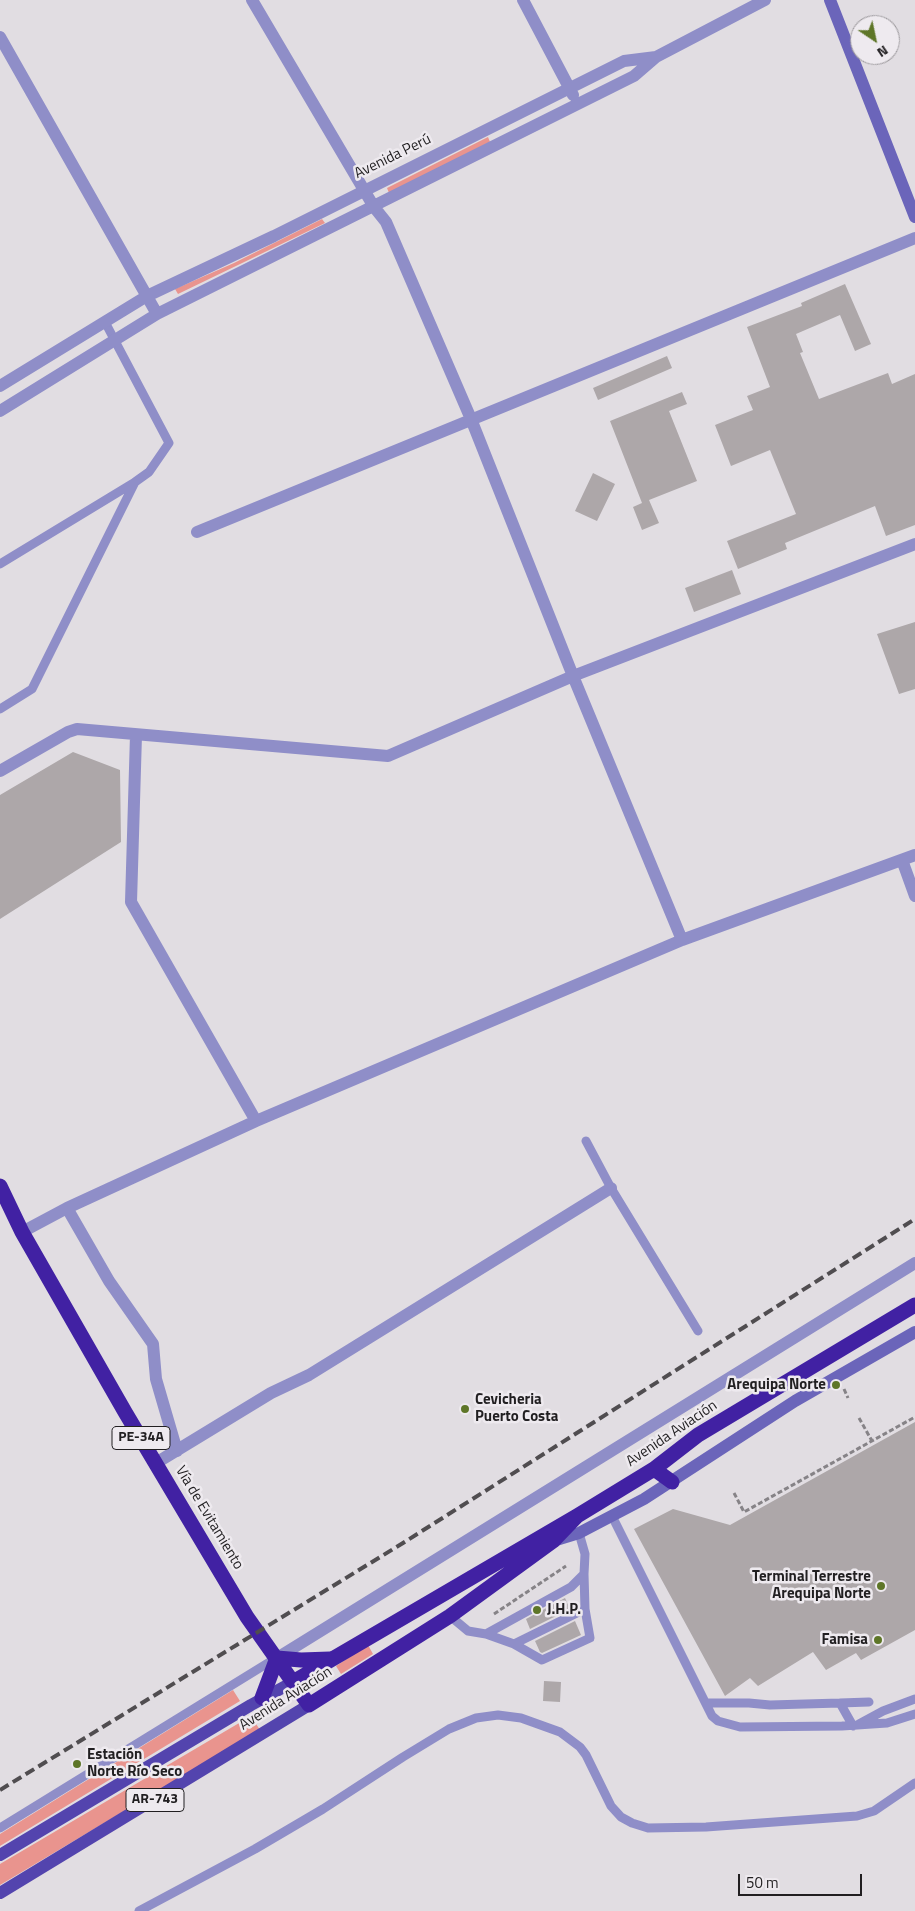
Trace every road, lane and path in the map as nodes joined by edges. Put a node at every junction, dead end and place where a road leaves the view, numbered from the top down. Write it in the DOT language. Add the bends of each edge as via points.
graph roads {
  1 [pos="252,0"];
  2 [pos="523,0"];
  3 [pos="765,0"];
  4 [pos="830,0"];
  5 [pos="0,37"];
  6 [pos="656,57"];
  7 [pos="570,88"];
  8 [pos="578,104"];
  9 [pos="364,190"];
  10 [pos="374,206"];
  11 [pos="915,217"];
  12 [pos="915,238"];
  13 [pos="147,296"];
  14 [pos="157,314"];
  15 [pos="105,322"];
  16 [pos="114,340"];
  17 [pos="0,386"];
  18 [pos="0,411"];
  19 [pos="470,419"];
  20 [pos="135,482"];
  21 [pos="197,532"];
  22 [pos="915,544"];
  23 [pos="0,564"];
  24 [pos="573,676"];
  25 [pos="0,709"];
  26 [pos="136,735"];
  27 [pos="0,771"];
  28 [pos="915,855"];
  29 [pos="902,860"];
  30 [pos="915,896"];
  31 [pos="682,940"];
  32 [pos="256,1121"];
  33 [pos="586,1141"];
  34 [pos="0,1186"];
  35 [pos="611,1188"];
  36 [pos="67,1208"];
  37 [pos="22,1232"];
  38 [pos="915,1262"];
  39 [pos="915,1305"];
  40 [pos="698,1331"];
  41 [pos="915,1332"];
  42 [pos="843,1386"];
  43 [pos="848,1398"];
  44 [pos="859,1418"];
  45 [pos="915,1418"];
  46 [pos="872,1441"];
  47 [pos="177,1451"];
  48 [pos="156,1463"];
  49 [pos="654,1469"];
  50 [pos="672,1482"];
  51 [pos="734,1493"];
  52 [pos="577,1516"];
  53 [pos="612,1516"];
  54 [pos="580,1533"];
  55 [pos="553,1541"];
  56 [pos="566,1566"];
  57 [pos="584,1574"];
  58 [pos="586,1609"];
  59 [pos="493,1614"];
  60 [pos="450,1616"];
  61 [pos="486,1634"];
  62 [pos="514,1644"];
  63 [pos="277,1658"];
  64 [pos="334,1658"];
  65 [pos="293,1682"];
  66 [pos="262,1698"];
  67 [pos="915,1699"];
  68 [pos="869,1702"];
  69 [pos="706,1703"];
  70 [pos="840,1703"];
  71 [pos="309,1706"];
  72 [pos="915,1714"];
  73 [pos="854,1725"];
  74 [pos="915,1783"];
  75 [pos="0,1828"];
  76 [pos="0,1855"];
  77 [pos="0,1893"];
  78 [pos="139,1911"];
  1 -- 9 [label="street"];
  2 -- 7 [label="street"];
  3 -- 6 [label="street, Avenida Perú"];
  4 -- 11 [label="street"];
  5 -- 13 [label="street"];
  6 -- 7 [label="street, Avenida Perú" via="624,61"];
  6 -- 8 [label="street, Avenida Perú" via="634,76"];
  7 -- 8 [label="street"];
  7 -- 9 [label="street, Avenida Perú"];
  8 -- 10 [label="street, Avenida Perú"];
  9 -- 10 [label="street"];
  9 -- 13 [label="street, Avenida Perú"];
  10 -- 14 [label="street, Avenida Perú"];
  10 -- 19 [label="street" via="386,222"];
  12 -- 19 [label="street"];
  13 -- 14 [label="street"];
  13 -- 15 [label="street, Avenida Perú"];
  14 -- 16 [label="street, Avenida Perú"];
  15 -- 16 [label="lane"];
  15 -- 17 [label="street, Avenida Perú"];
  16 -- 18 [label="street, Avenida Perú"];
  16 -- 20 [label="lane" via="168,443 149,472"];
  19 -- 21 [label="street"];
  19 -- 24 [label="street"];
  20 -- 23 [label="lane"];
  20 -- 25 [label="lane" via="32,689"];
  22 -- 24 [label="street"];
  24 -- 26 [label="street" via="388,756"];
  24 -- 31 [label="street"];
  26 -- 27 [label="street" via="77,729"];
  26 -- 32 [label="street" via="130,902"];
  28 -- 29 [label="street"];
  29 -- 30 [label="street"];
  29 -- 31 [label="street"];
  31 -- 32 [label="street"];
  32 -- 36 [label="street"];
  33 -- 35 [label="lane"];
  34 -- 37 [label="highway, Vía de Evitamiento / PE-34A"];
  35 -- 40 [label="lane"];
  35 -- 47 [label="street" via="309,1375 271,1393"];
  36 -- 37 [label="street"];
  36 -- 47 [label="street" via="109,1281 153,1344 156,1378"];
  37 -- 48 [label="highway, Vía de Evitamiento / PE-34A"];
  38 -- 63 [label="street"];
  39 -- 49 [label="highway, Avenida Aviación" via="698,1435"];
  41 -- 50 [label="street" via="795,1401"];
  42 -- 43 [label="path"];
  44 -- 46 [label="path"];
  45 -- 46 [label="path"];
  46 -- 51 [label="path" via="744,1512"];
  47 -- 48 [label="street"];
  48 -- 63 [label="highway, Vía de Evitamiento / PE-34A" via="247,1616"];
  49 -- 50 [label="highway"];
  49 -- 52 [label="highway, Avenida Aviación"];
  50 -- 53 [label="street"];
  52 -- 54 [label="highway"];
  52 -- 55 [label="highway, Avenida Aviación"];
  52 -- 64 [label="highway, Avenida Aviación"];
  53 -- 54 [label="street"];
  53 -- 69 [label="lane"];
  54 -- 55 [label="street"];
  54 -- 57 [label="lane" via="585,1554"];
  55 -- 60 [label="highway, Avenida Aviación"];
  56 -- 59 [label="path"];
  57 -- 58 [label="lane"];
  57 -- 61 [label="lane" via="571,1587"];
  58 -- 62 [label="lane"];
  58 -- 62 [label="lane" via="590,1638 542,1660"];
  60 -- 61 [label="lane" via="468,1631"];
  60 -- 71 [label="highway, Avenida Aviación"];
  61 -- 62 [label="lane"];
  63 -- 64 [label="highway"];
  63 -- 65 [label="highway, Vía de Evitamiento / PE-34A"];
  63 -- 66 [label="highway"];
  63 -- 75 [label="lane"];
  64 -- 65 [label="highway, Avenida Aviación"];
  65 -- 66 [label="main road, Avenida Aviación / AR-743"];
  65 -- 71 [label="highway, Vía de Evitamiento / PE-34A"];
  66 -- 76 [label="main road, Avenida Aviación / AR-743"];
  67 -- 73 [label="lane"];
  68 -- 70 [label="lane"];
  69 -- 70 [label="lane"];
  69 -- 73 [label="lane" via="718,1721 740,1727"];
  70 -- 73 [label="lane"];
  71 -- 77 [label="main road, Avenida Aviación / AR-743"];
  72 -- 73 [label="lane" via="887,1723"];
  74 -- 78 [label="lane" via="874,1811 857,1816 648,1828 621,1817 611,1806 586,1755 560,1732 521,1718 498,1715 476,1718 450,1729 255,1849"];
}
